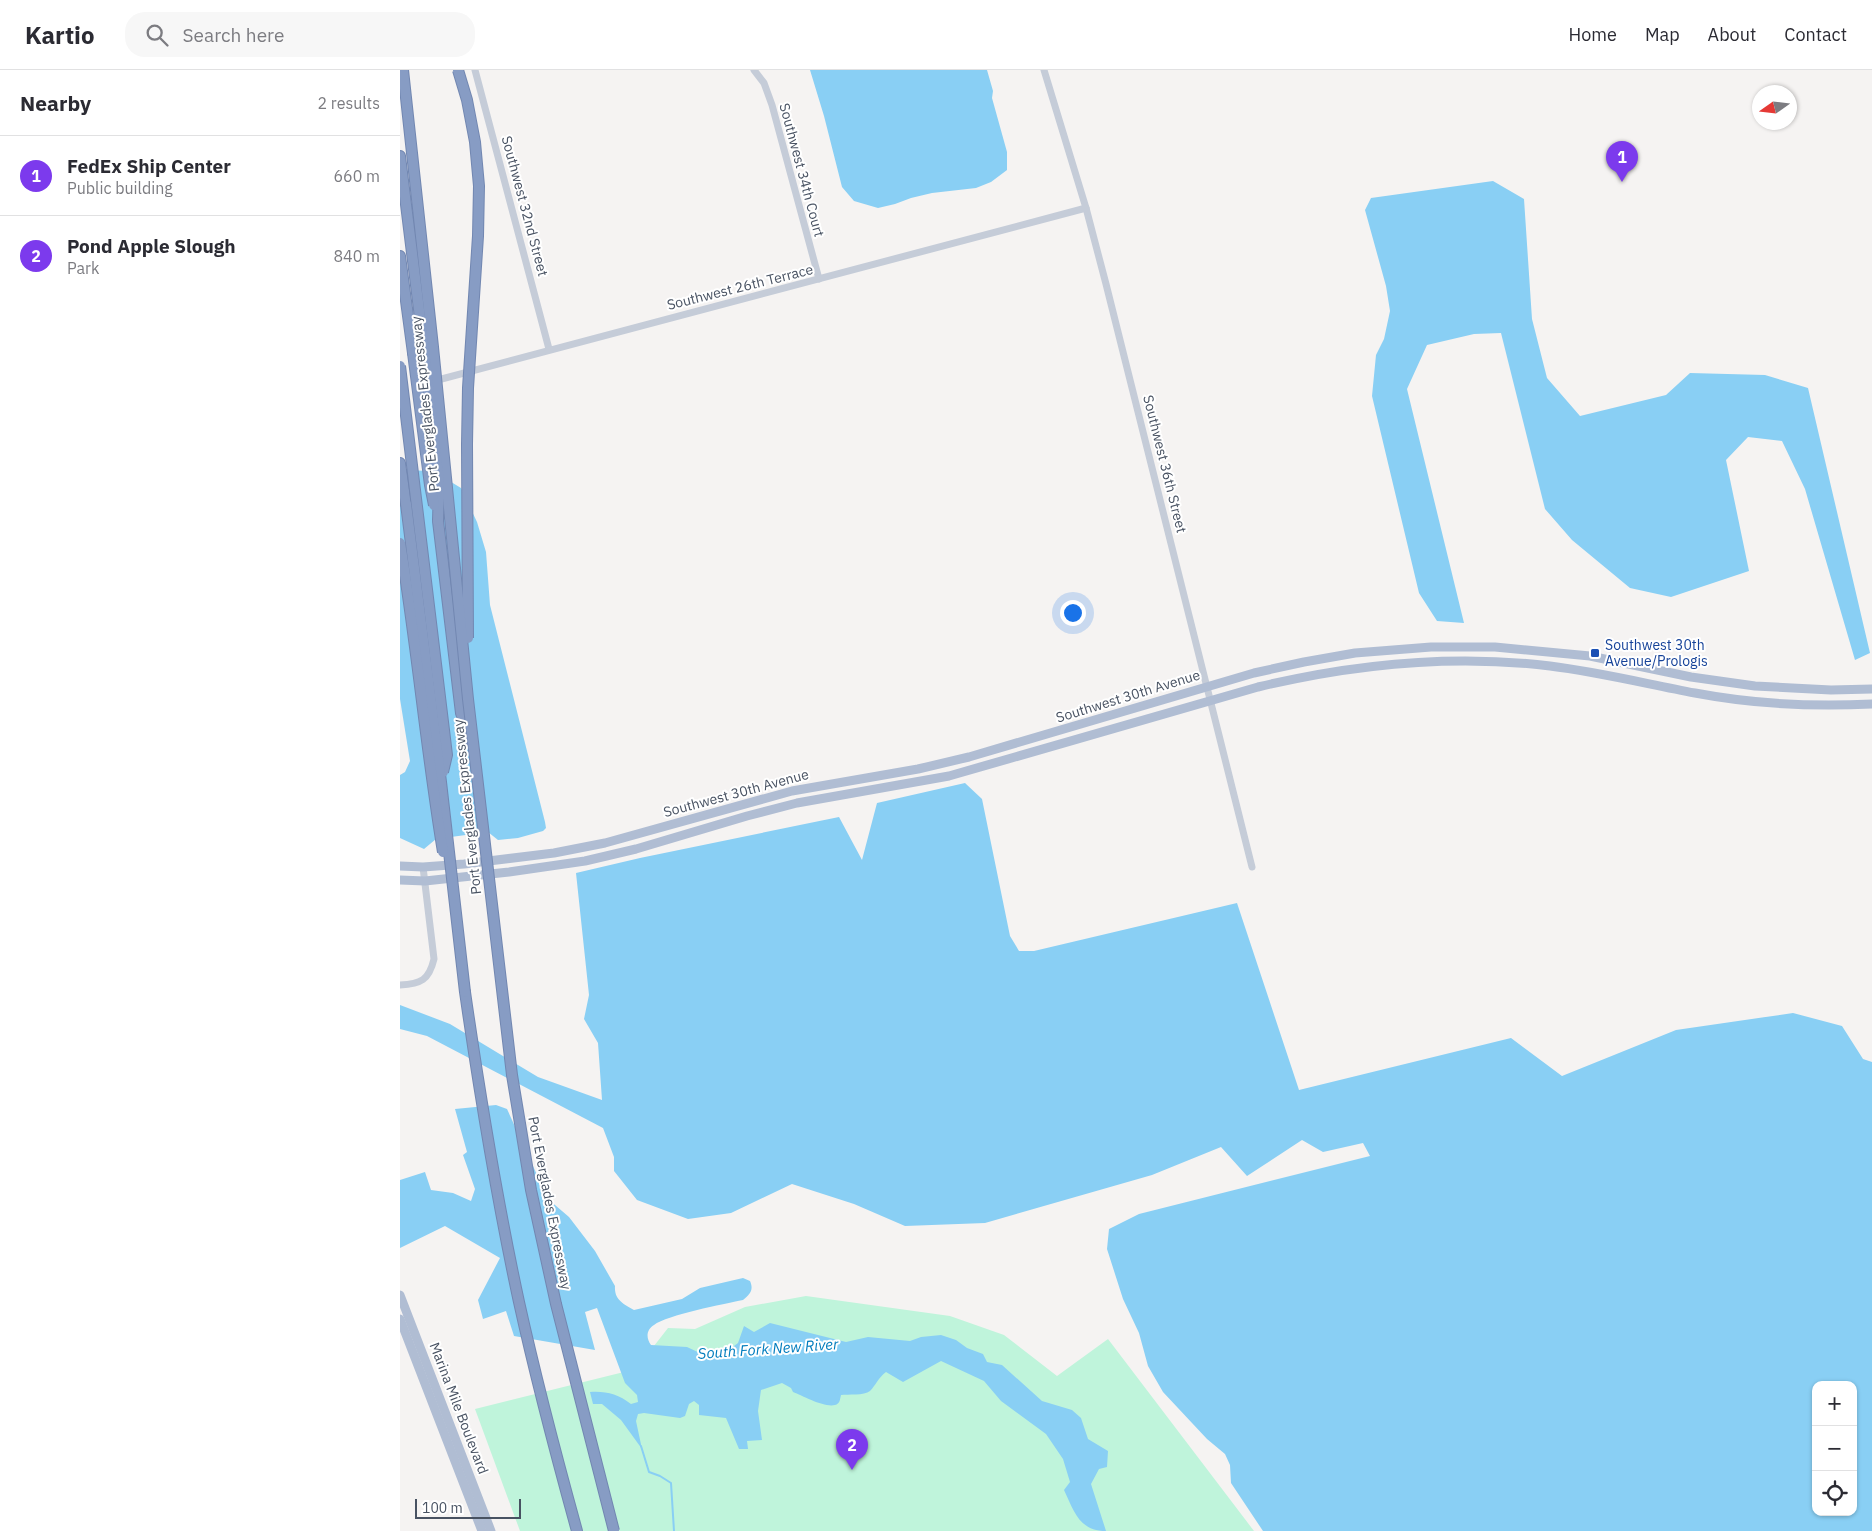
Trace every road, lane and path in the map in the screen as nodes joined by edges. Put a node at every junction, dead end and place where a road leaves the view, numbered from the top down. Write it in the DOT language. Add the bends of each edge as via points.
graph roads {
  1 [pos="403,70"];
  2 [pos="458,70"];
  3 [pos="475,70"];
  4 [pos="754,70"];
  5 [pos="1044,70"];
  6 [pos="400,156"];
  7 [pos="1086,208"];
  8 [pos="400,256"];
  9 [pos="819,279"];
  10 [pos="428,349"];
  11 [pos="549,349"];
  12 [pos="400,366"];
  13 [pos="400,390"];
  14 [pos="400,463"];
  15 [pos="438,521"];
  16 [pos="400,543"];
  17 [pos="1207,686"];
  18 [pos="1872,689"];
  19 [pos="468,699"];
  20 [pos="1210,701"];
  21 [pos="1872,704"];
  22 [pos="1014,744"];
  23 [pos="474,752"];
  24 [pos="1018,757"];
  25 [pos="441,782"];
  26 [pos="400,866"];
  27 [pos="423,867"];
  28 [pos="1252,867"];
  29 [pos="400,880"];
  30 [pos="425,880"];
  31 [pos="400,985"];
  32 [pos="465,992"];
  33 [pos="400,1295"];
  34 [pos="400,1319"];
  35 [pos="482,1531"];
  36 [pos="492,1531"];
  37 [pos="577,1531"];
  38 [pos="614,1531"];
  1 -- 10 [label="highway, Port Everglades Expressway"];
  2 -- 19 [label="highway, bridge" via="475,142 479,186 468,388"];
  3 -- 11 [label="street, Southwest 32nd Street"];
  4 -- 9 [label="street, Southwest 34th Court" via="764,83 772,104"];
  5 -- 7 [label="street, Southwest 36th Street"];
  6 -- 10 [label="highway"];
  7 -- 9 [label="street, Southwest 26th Terrace"];
  7 -- 17 [label="street, Southwest 36th Street"];
  8 -- 15 [label="highway, bridge" via="430,485"];
  9 -- 11 [label="street, Southwest 26th Terrace"];
  10 -- 15 [label="highway, bridge" via="439,483"];
  10 -- 19 [label="highway, Port Everglades Expressway, bridge"];
  11 -- 13 [label="street, Southwest 26th Terrace"];
  12 -- 25 [label="highway, bridge" via="447,755"];
  14 -- 25 [label="highway, Port Everglades Expressway, bridge"];
  15 -- 23 [label="highway, bridge" via="461,714"];
  16 -- 32 [label="highway, bridge" via="433,793"];
  17 -- 18 [label="main road, Southwest 30th Avenue" via="1330,656 1399,648 1456,646 1520,648 1590,656 1691,677 1755,686"];
  17 -- 20 [label="street, Southwest 36th Street"];
  17 -- 22 [label="main road, Southwest 30th Avenue"];
  19 -- 23 [label="highway, Port Everglades Expressway, bridge"];
  20 -- 21 [label="main road, Southwest 30th Avenue" via="1283,681 1359,667 1475,661 1595,672 1747,700 1793,704"];
  20 -- 24 [label="main road, Southwest 30th Avenue"];
  20 -- 28 [label="street, Southwest 36th Street"];
  22 -- 24 [label="main road"];
  22 -- 27 [label="main road, Southwest 30th Avenue" via="943,764 767,797 589,847 554,854"];
  23 -- 38 [label="highway, Port Everglades Expressway, bridge" via="512,1075 531,1190 556,1304"];
  24 -- 30 [label="main road, Southwest 30th Avenue" via="937,778 780,807 611,856 535,869"];
  25 -- 32 [label="highway, Port Everglades Expressway, bridge"];
  26 -- 27 [label="main road, Southwest 30th Avenue"];
  27 -- 30 [label="street"];
  29 -- 30 [label="main road, Southwest 30th Avenue"];
  30 -- 31 [label="street" via="434,959 431,972 417,984"];
  32 -- 37 [label="highway, Port Everglades Expressway" via="478,1086 519,1302"];
  33 -- 36 [label="main road, Marina Mile Boulevard"];
  34 -- 35 [label="main road, Marina Mile Boulevard"];
}
